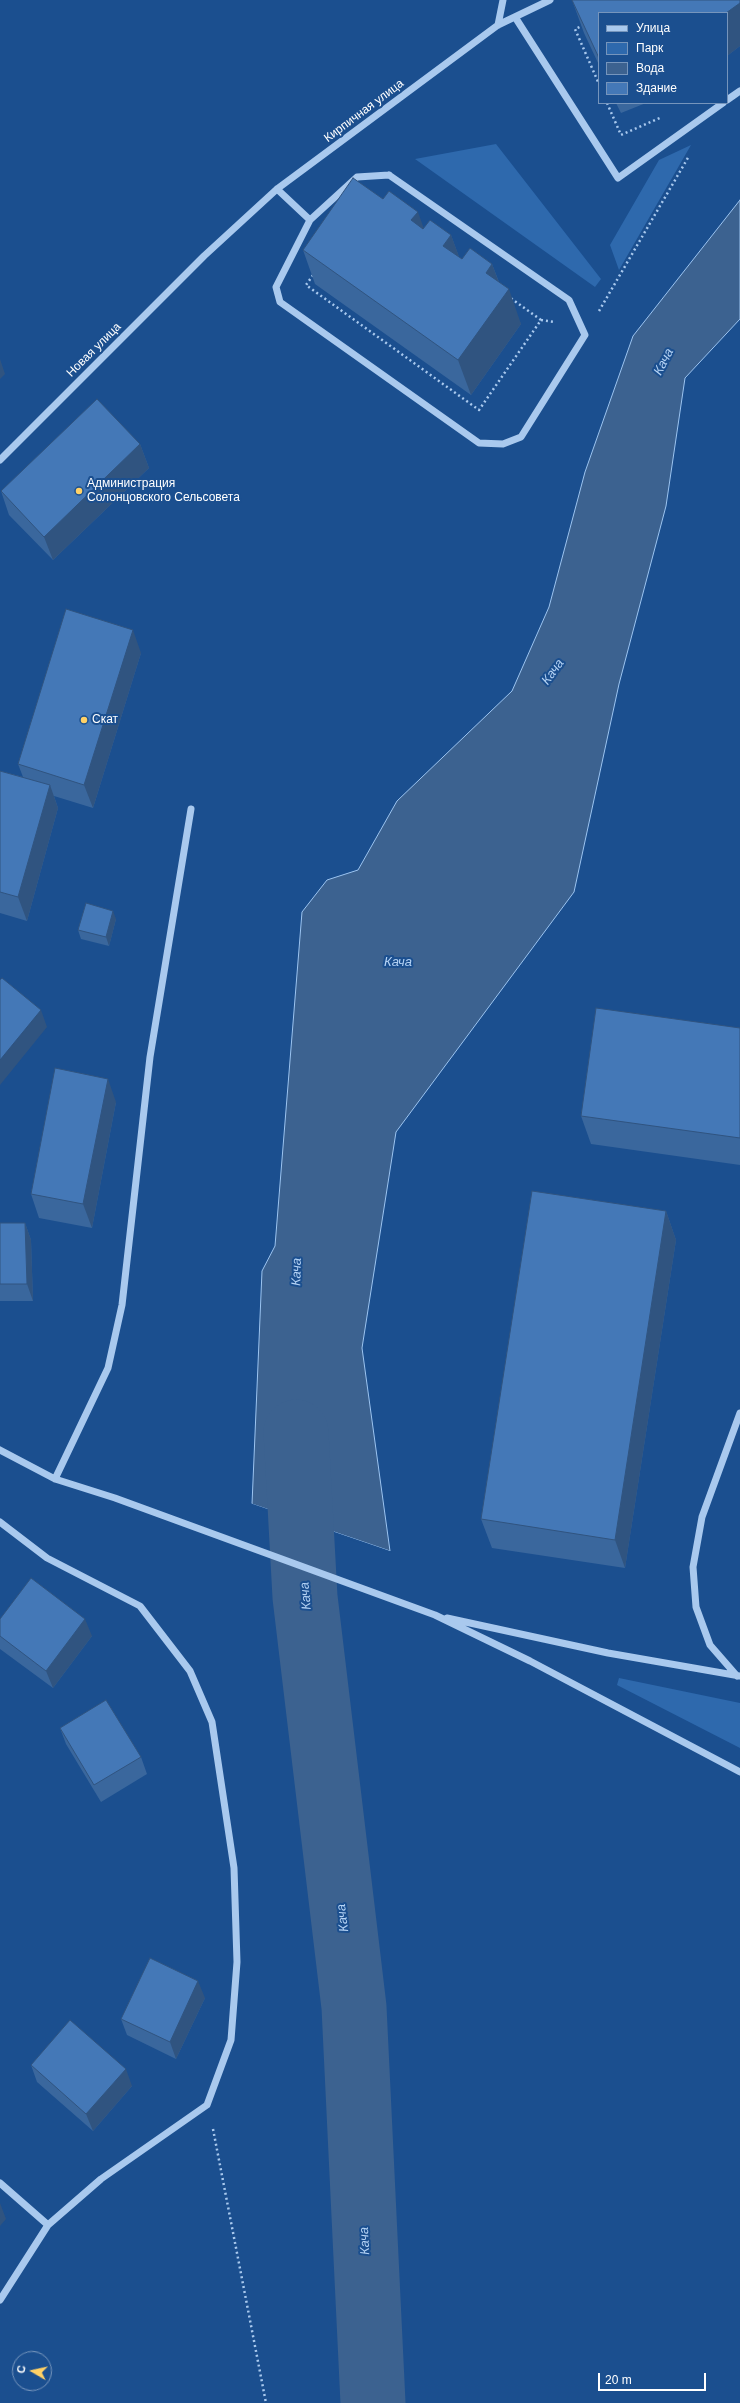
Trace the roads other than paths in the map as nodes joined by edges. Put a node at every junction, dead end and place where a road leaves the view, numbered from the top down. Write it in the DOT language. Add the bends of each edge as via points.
graph roads {
  1 [pos="503,0"];
  2 [pos="550,0"];
  3 [pos="515,17"];
  4 [pos="498,25"];
  5 [pos="740,91"];
  6 [pos="728,99"];
  7 [pos="722,104"];
  8 [pos="277,190"];
  9 [pos="310,220"];
  10 [pos="204,256"];
  11 [pos="0,460"];
  12 [pos="191,809"];
  13 [pos="740,1413"];
  14 [pos="0,1450"];
  15 [pos="55,1478"];
  16 [pos="0,1522"];
  17 [pos="435,1615"];
  18 [pos="739,1676"];
  19 [pos="740,1772"];
  20 [pos="0,2183"];
  21 [pos="48,2225"];
  22 [pos="0,2300"];
  1 -- 4 [label="street"];
  2 -- 3 [label="street, Кирпичная улица"];
  3 -- 4 [label="street, Кирпичная улица"];
  3 -- 7 [label="street" via="618,178"];
  4 -- 8 [label="street, Кирпичная улица"];
  5 -- 6 [label="street"];
  8 -- 9 [label="street"];
  8 -- 10 [label="street, Кирпичная улица"];
  9 -- 9 [label="street" via="276,287 280,302 479,443 503,444 522,437 585,335 569,300 389,175 357,177"];
  10 -- 11 [label="street, Новая улица"];
  12 -- 15 [label="street" via="150,1057 122,1305 108,1368"];
  13 -- 18 [label="street" via="702,1517 693,1567 696,1607 710,1645"];
  14 -- 15 [label="street"];
  15 -- 17 [label="street"];
  16 -- 21 [label="street" via="47,1558 140,1606 190,1670 212,1722 234,1868 236,1962 231,2040 207,2105 101,2179"];
  17 -- 18 [label="street" via="608,1653"];
  17 -- 19 [label="street" via="530,1661"];
  20 -- 21 [label="street"];
  21 -- 22 [label="street"];
}
